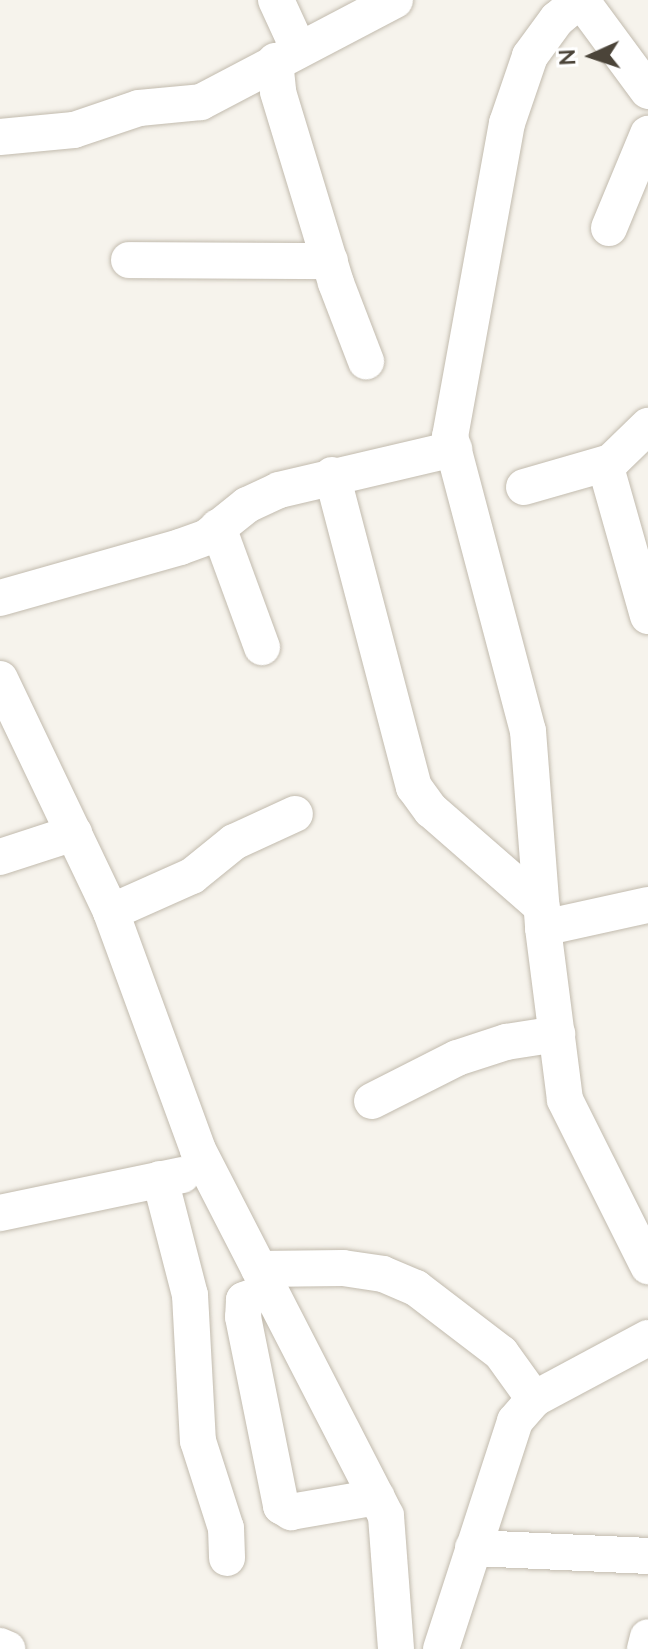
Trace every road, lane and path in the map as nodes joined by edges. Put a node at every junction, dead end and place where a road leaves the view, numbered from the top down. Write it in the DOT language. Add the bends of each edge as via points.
graph roads {
  1 [pos="276,0"];
  2 [pos="395,0"];
  3 [pos="580,0"];
  4 [pos="287,56"];
  5 [pos="648,91"];
  6 [pos="648,134"];
  7 [pos="0,137"];
  8 [pos="609,228"];
  9 [pos="129,260"];
  10 [pos="330,261"];
  11 [pos="366,361"];
  12 [pos="648,426"];
  13 [pos="454,449"];
  14 [pos="605,464"];
  15 [pos="332,475"];
  16 [pos="524,487"];
  17 [pos="218,527"];
  18 [pos="0,598"];
  19 [pos="648,616"];
  20 [pos="262,647"];
  21 [pos="0,679"];
  22 [pos="295,814"];
  23 [pos="74,833"];
  24 [pos="0,857"];
  25 [pos="648,905"];
  26 [pos="111,912"];
  27 [pos="542,918"];
  28 [pos="557,1034"];
  29 [pos="372,1101"];
  30 [pos="208,1169"];
  31 [pos="160,1179"];
  32 [pos="0,1213"];
  33 [pos="648,1266"];
  34 [pos="265,1279"];
  35 [pos="648,1338"];
  36 [pos="534,1399"];
  37 [pos="377,1497"];
  38 [pos="473,1548"];
  39 [pos="648,1556"];
  40 [pos="227,1558"];
  41 [pos="648,1637"];
  42 [pos="0,1646"];
  43 [pos="7,1649"];
  44 [pos="396,1649"];
  45 [pos="441,1649"];
  46 [pos="645,1649"];
  1 -- 4 [label="street"];
  2 -- 4 [label="street"];
  3 -- 5 [label="street"];
  3 -- 13 [label="street" via="557,19 530,56 507,123 450,436"];
  4 -- 7 [label="street" via="201,102 139,108 74,130"];
  4 -- 10 [label="street" via="278,92"];
  6 -- 8 [label="street"];
  9 -- 10 [label="street" via="272,265"];
  10 -- 11 [label="street"];
  12 -- 14 [label="street"];
  13 -- 15 [label="street"];
  13 -- 27 [label="street" via="528,731"];
  14 -- 16 [label="street"];
  14 -- 19 [label="street"];
  15 -- 17 [label="street" via="279,490"];
  15 -- 27 [label="street" via="414,787"];
  17 -- 18 [label="street" via="180,547"];
  17 -- 20 [label="street"];
  21 -- 23 [label="street"];
  22 -- 26 [label="street" via="234,842 192,876"];
  23 -- 24 [label="street"];
  23 -- 26 [label="street"];
  25 -- 27 [label="street"];
  26 -- 30 [label="street"];
  27 -- 28 [label="street"];
  28 -- 29 [label="street" via="506,1042 457,1058"];
  28 -- 33 [label="street" via="565,1100"];
  30 -- 31 [label="street"];
  30 -- 34 [label="street"];
  31 -- 32 [label="street"];
  31 -- 40 [label="street" via="190,1295 198,1441 226,1528"];
  34 -- 36 [label="street" via="343,1268 383,1274 416,1288 501,1353"];
  34 -- 37 [label="street"];
  34 -- 37 [label="street" via="244,1300 243,1317 281,1506 291,1512"];
  35 -- 36 [label="street"];
  36 -- 38 [label="street" via="515,1421"];
  37 -- 44 [label="street" via="386,1516"];
  38 -- 39 [label="street"];
  38 -- 45 [label="street"];
  41 -- 46 [label="street"];
  42 -- 43 [label="street"];
}
